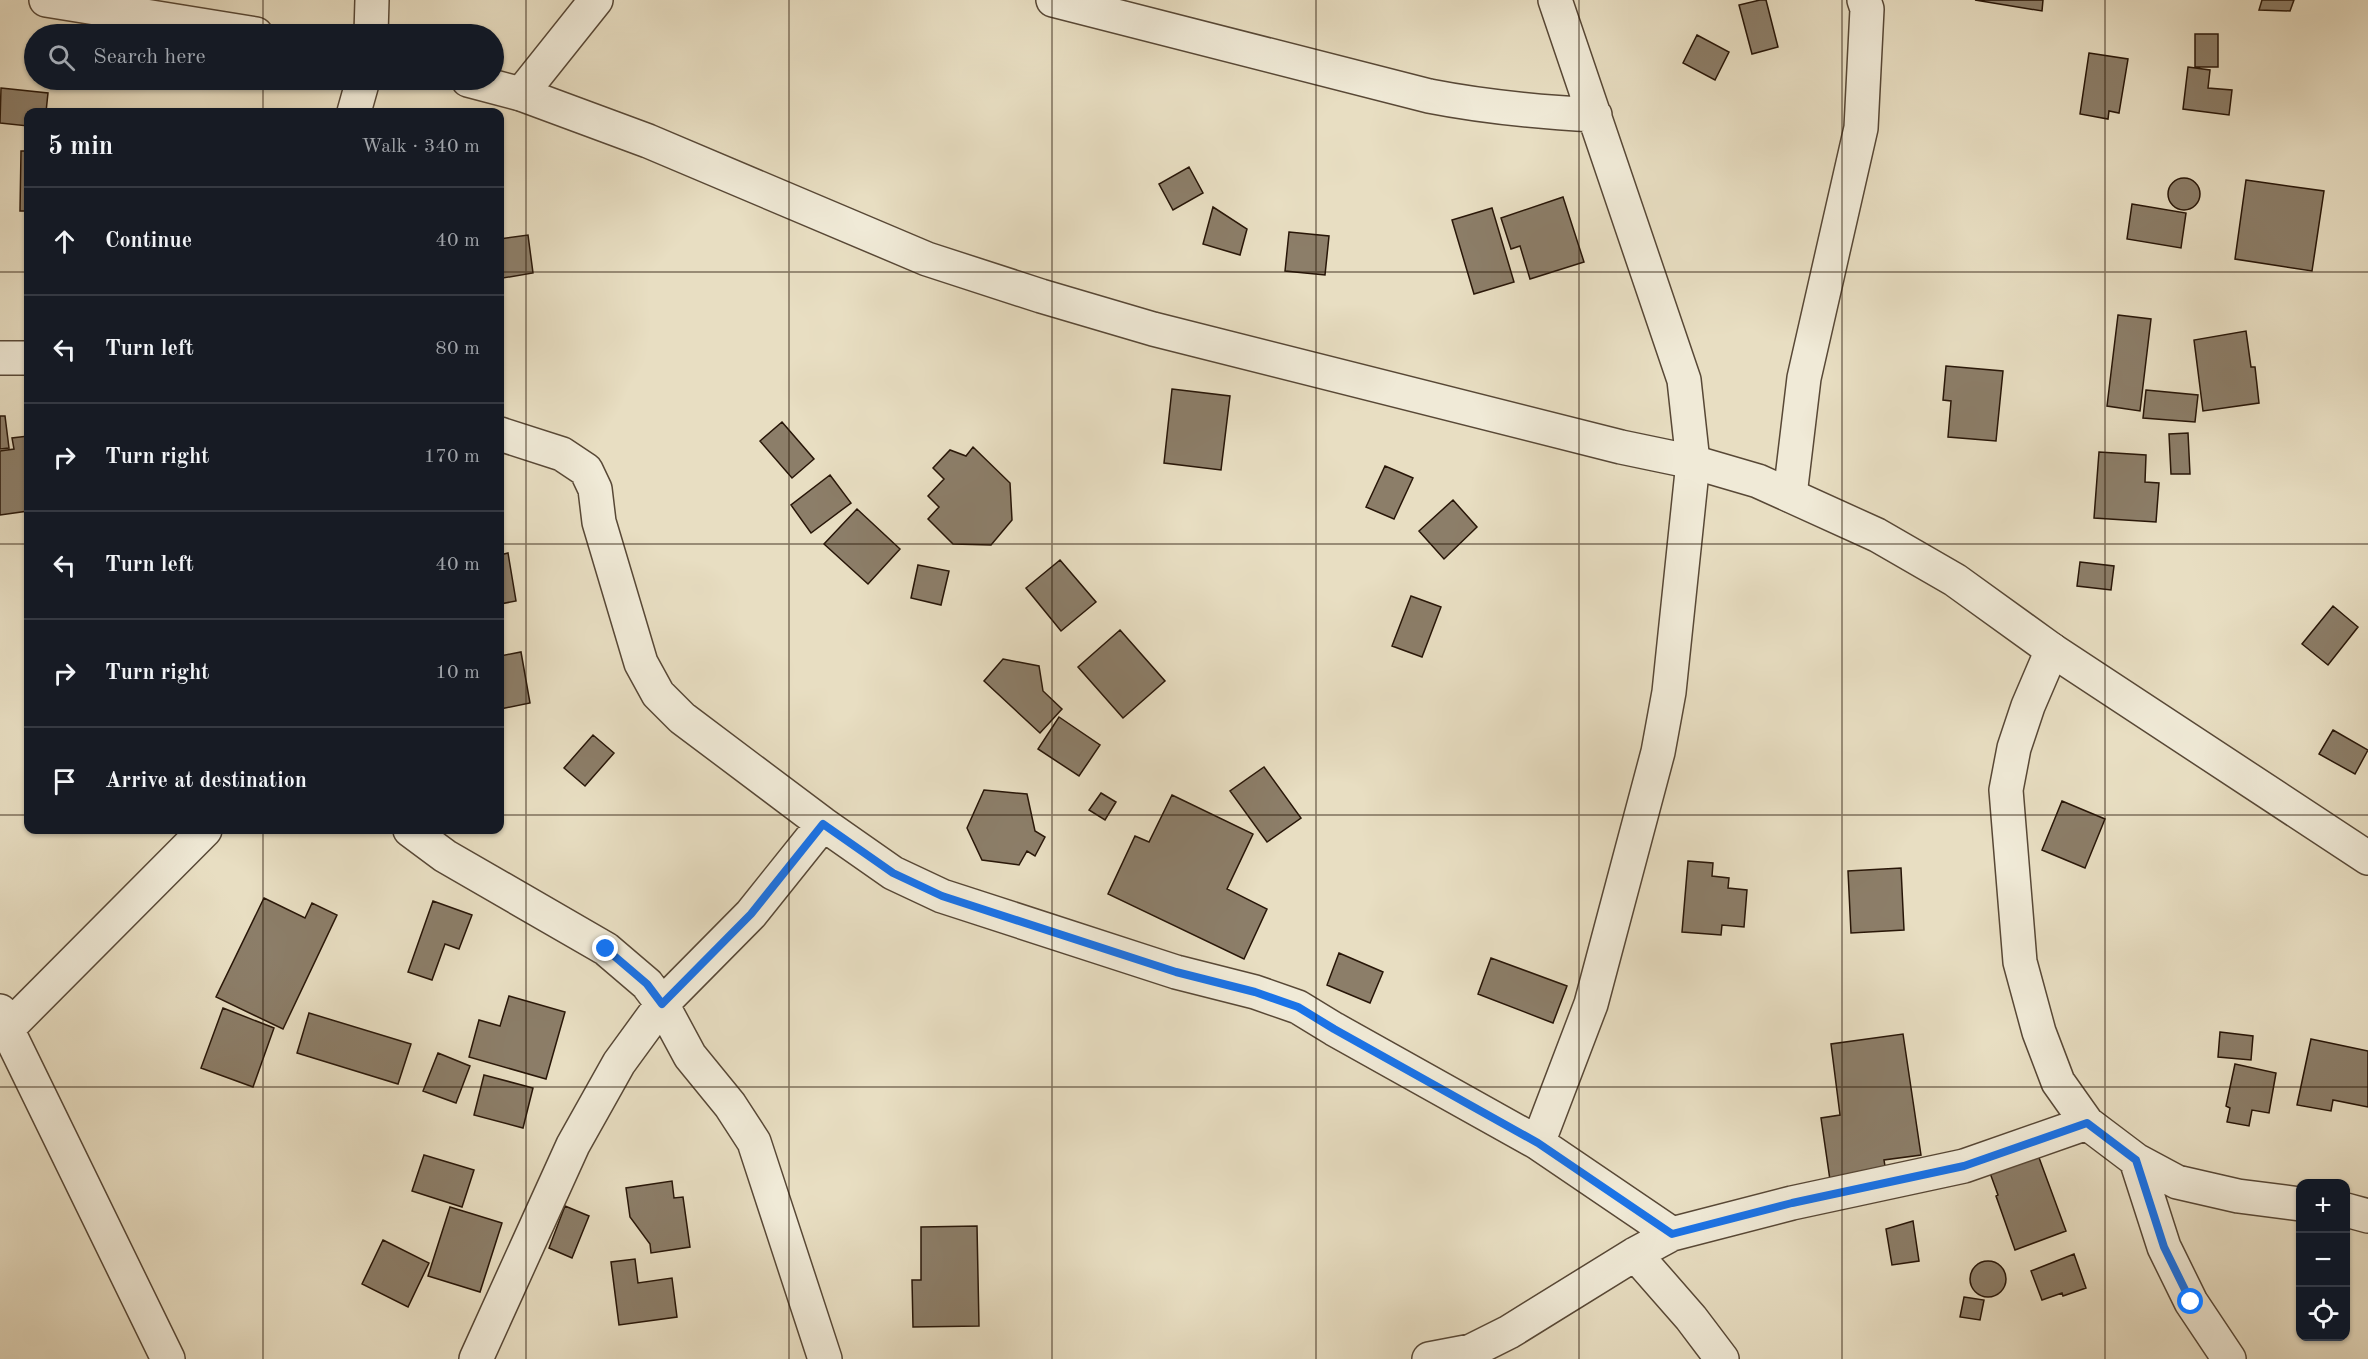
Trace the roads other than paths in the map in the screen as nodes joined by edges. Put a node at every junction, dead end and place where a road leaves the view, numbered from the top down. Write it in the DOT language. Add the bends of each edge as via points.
graph roads {
  1 [pos="46,0"];
  2 [pos="372,0"];
  3 [pos="596,0"];
  4 [pos="1053,0"];
  5 [pos="1555,0"];
  6 [pos="1864,0"];
  7 [pos="194,24"];
  8 [pos="371,24"];
  9 [pos="360,90"];
  10 [pos="504,90"];
  11 [pos="520,94"];
  12 [pos="355,108"];
  13 [pos="1595,115"];
  14 [pos="0,358"];
  15 [pos="24,358"];
  16 [pos="504,435"];
  17 [pos="1693,462"];
  18 [pos="1790,495"];
  19 [pos="2052,650"];
  20 [pos="823,824"];
  21 [pos="201,834"];
  22 [pos="415,834"];
  23 [pos="2368,858"];
  24 [pos="662,1004"];
  25 [pos="3,1020"];
  26 [pos="2087,1123"];
  27 [pos="1538,1143"];
  28 [pos="2136,1160"];
  29 [pos="2296,1203"];
  30 [pos="2350,1211"];
  31 [pos="2368,1216"];
  32 [pos="1672,1234"];
  33 [pos="1635,1254"];
  34 [pos="168,1359"];
  35 [pos="476,1359"];
  36 [pos="825,1359"];
  37 [pos="1429,1359"];
  38 [pos="1722,1359"];
  39 [pos="2229,1359"];
  1 -- 7 [label="street"];
  2 -- 8 [label="street"];
  3 -- 11 [label="street"];
  4 -- 13 [label="street" via="1429,96 1521,111"];
  5 -- 13 [label="street"];
  6 -- 18 [label="street" via="1868,9 1861,128 1804,378"];
  9 -- 12 [label="street"];
  10 -- 11 [label="street"];
  11 -- 17 [label="street" via="648,141 927,259 1041,296 1164,332"];
  13 -- 17 [label="street" via="1684,380"];
  14 -- 15 [label="street"];
  16 -- 20 [label="street" via="562,454 586,470 595,489 599,522 641,663 658,694 682,718"];
  17 -- 18 [label="street"];
  17 -- 27 [label="street" via="1669,692 1658,752 1591,1004"];
  18 -- 19 [label="street" via="1877,535 1935,568"];
  19 -- 23 [label="street"];
  19 -- 26 [label="street" via="2014,748 2006,790 2020,962 2039,1032 2058,1082"];
  20 -- 24 [label="street" via="751,914"];
  20 -- 27 [label="street" via="893,873 942,896 1298,1007"];
  21 -- 25 [label="street"];
  22 -- 24 [label="street" via="445,856 606,949 647,984"];
  24 -- 35 [label="street" via="619,1063 573,1145"];
  24 -- 36 [label="street" via="690,1056 754,1142"];
  25 -- 34 [label="street"];
  26 -- 28 [label="street"];
  26 -- 32 [label="street" via="1964,1166"];
  27 -- 32 [label="street"];
  28 -- 29 [label="street" via="2177,1182 2238,1196"];
  28 -- 39 [label="street" via="2164,1247 2191,1302"];
  30 -- 31 [label="street"];
  32 -- 33 [label="street"];
  33 -- 37 [label="street" via="1509,1332 1471,1351"];
  33 -- 38 [label="street"];
}
